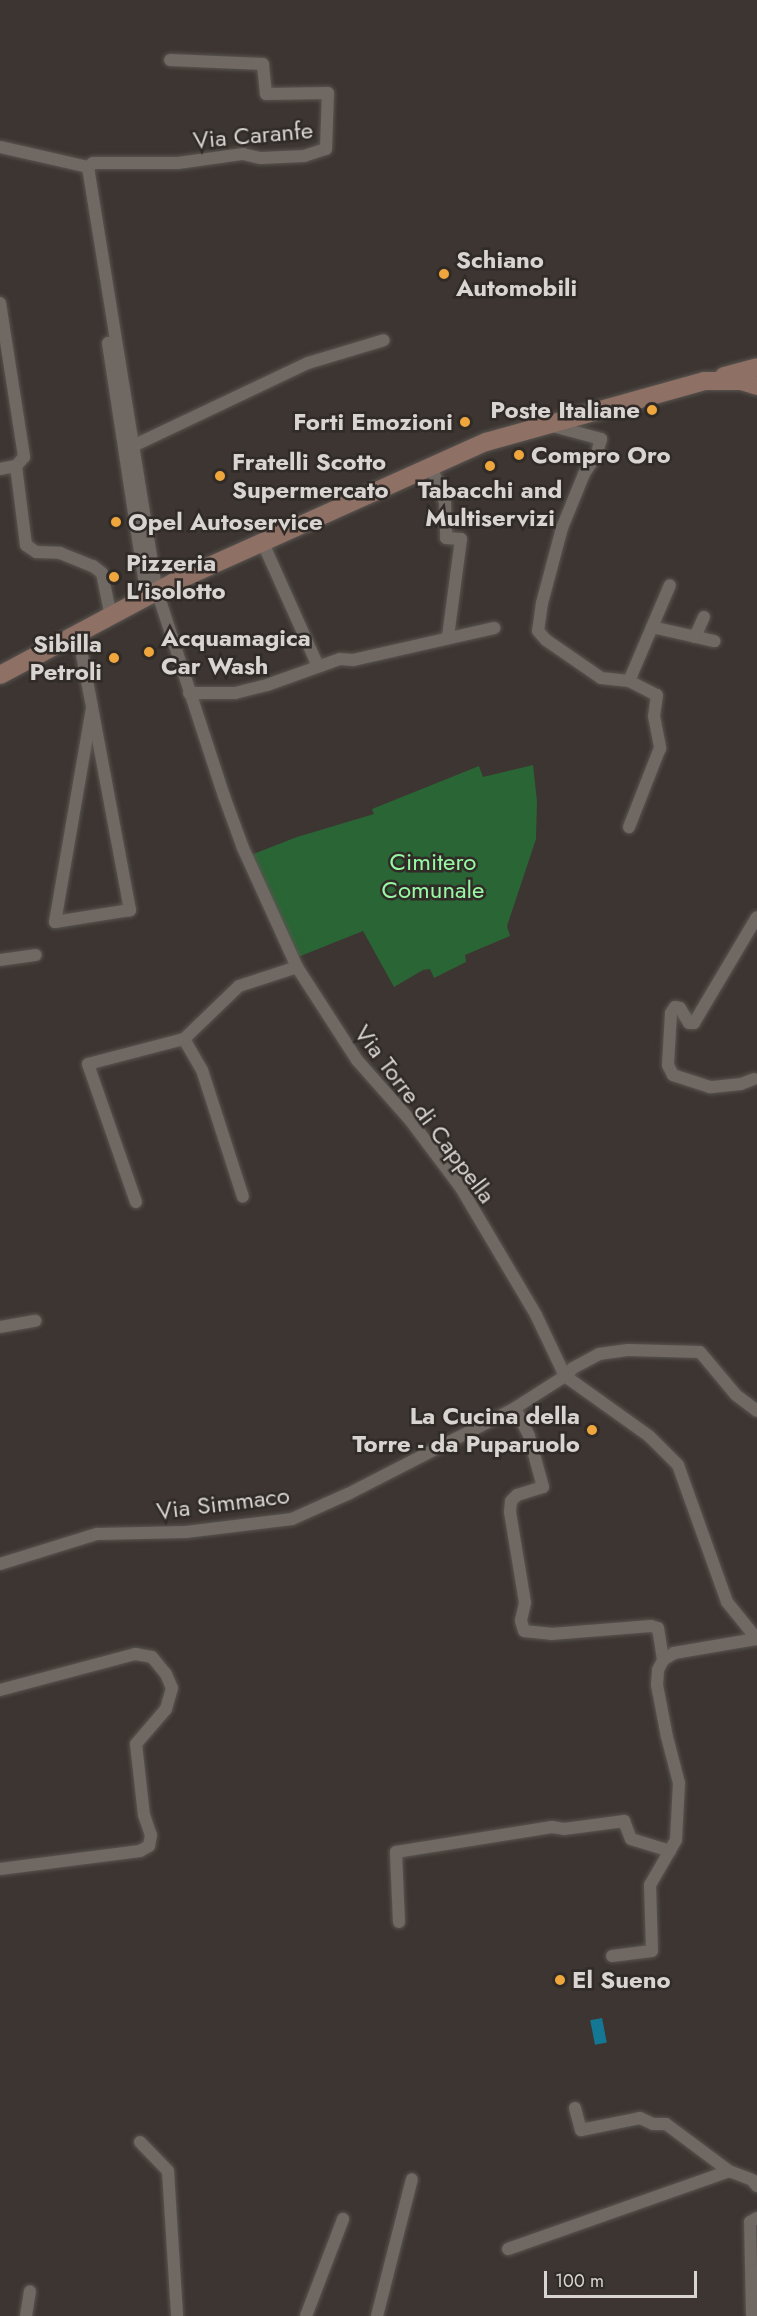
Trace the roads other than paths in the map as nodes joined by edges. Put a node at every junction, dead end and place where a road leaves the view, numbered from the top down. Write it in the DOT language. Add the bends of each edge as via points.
graph roads {
  1 [pos="170,60"];
  2 [pos="0,147"];
  3 [pos="85,172"];
  4 [pos="0,303"];
  5 [pos="384,340"];
  6 [pos="757,367"];
  7 [pos="704,381"];
  8 [pos="749,384"];
  9 [pos="548,424"];
  10 [pos="135,445"];
  11 [pos="16,466"];
  12 [pos="431,466"];
  13 [pos="0,469"];
  14 [pos="262,541"];
  15 [pos="670,585"];
  16 [pos="152,594"];
  17 [pos="111,617"];
  18 [pos="704,617"];
  19 [pos="652,627"];
  20 [pos="494,628"];
  21 [pos="78,634"];
  22 [pos="448,637"];
  23 [pos="695,637"];
  24 [pos="714,641"];
  25 [pos="318,666"];
  26 [pos="0,675"];
  27 [pos="629,681"];
  28 [pos="189,693"];
  29 [pos="92,707"];
  30 [pos="629,827"];
  31 [pos="757,917"];
  32 [pos="36,955"];
  33 [pos="0,960"];
  34 [pos="297,967"];
  35 [pos="184,1039"];
  36 [pos="754,1079"];
  37 [pos="243,1197"];
  38 [pos="136,1202"];
  39 [pos="35,1321"];
  40 [pos="0,1327"];
  41 [pos="565,1376"];
  42 [pos="515,1408"];
  43 [pos="757,1411"];
  44 [pos="0,1564"];
  45 [pos="756,1639"];
  46 [pos="663,1660"];
  47 [pos="0,1690"];
  48 [pos="670,1851"];
  49 [pos="0,1869"];
  50 [pos="399,1922"];
  51 [pos="612,1956"];
  52 [pos="575,2108"];
  53 [pos="140,2142"];
  54 [pos="729,2171"];
  55 [pos="412,2179"];
  56 [pos="755,2179"];
  57 [pos="757,2218"];
  58 [pos="343,2220"];
  59 [pos="508,2249"];
  60 [pos="30,2291"];
  61 [pos="752,2314"];
  62 [pos="26,2316"];
  63 [pos="177,2316"];
  64 [pos="306,2316"];
  65 [pos="377,2316"];
  1 -- 3 [label="street, Via Caranfe" via="263,64 266,94 328,93 326,149 304,156 235,155 178,163 93,164"];
  2 -- 3 [label="street, Via Caranfe"];
  3 -- 10 [label="street"];
  3 -- 16 [label="street"];
  4 -- 11 [label="street" via="24,457"];
  5 -- 10 [label="street" via="308,363"];
  6 -- 7 [label="street"];
  7 -- 8 [label="street"];
  7 -- 9 [label="street"];
  9 -- 12 [label="street" via="486,442"];
  9 -- 27 [label="street" via="601,439 562,528 538,631 602,678"];
  10 -- 16 [label="street"];
  11 -- 13 [label="street"];
  11 -- 17 [label="street" via="26,545 36,552 60,554 93,566 102,573"];
  12 -- 14 [label="street"];
  12 -- 22 [label="street" via="446,502 446,538 461,539"];
  14 -- 16 [label="street"];
  14 -- 25 [label="street"];
  15 -- 19 [label="street"];
  16 -- 17 [label="street"];
  16 -- 28 [label="street, Via Torre di Cappella"];
  17 -- 21 [label="street"];
  18 -- 23 [label="street"];
  19 -- 23 [label="street"];
  19 -- 27 [label="street"];
  20 -- 22 [label="street"];
  21 -- 26 [label="street"];
  21 -- 29 [label="street"];
  22 -- 25 [label="street"];
  23 -- 24 [label="street"];
  25 -- 28 [label="street" via="235,693"];
  27 -- 30 [label="street" via="657,695 654,716 660,748"];
  28 -- 34 [label="street, Via Torre di Cappella" via="243,848"];
  29 -- 29 [label="street" via="130,910 55,922 63,876"];
  31 -- 36 [label="street" via="694,1023 689,1023 680,1008 675,1007 671,1013 668,1065 673,1076 710,1087"];
  32 -- 33 [label="street"];
  34 -- 35 [label="street" via="239,986"];
  34 -- 41 [label="street, Via Torre di Cappella" via="357,1060 410,1120 461,1188 536,1315"];
  35 -- 37 [label="street" via="202,1071"];
  35 -- 38 [label="street" via="88,1064"];
  39 -- 40 [label="street"];
  41 -- 42 [label="street, Via Simmaco"];
  41 -- 43 [label="street, Via Simmaco" via="599,1354 628,1350 700,1352 736,1395"];
  41 -- 45 [label="street, Via Torre di Cappella" via="649,1436 678,1465 727,1602"];
  42 -- 44 [label="street, Via Simmaco" via="292,1519 186,1532 97,1534"];
  42 -- 46 [label="street" via="529,1436 543,1487 517,1495 511,1501 525,1603 520,1621 524,1631 551,1634 651,1626 658,1628"];
  45 -- 46 [label="street" via="674,1653"];
  46 -- 48 [label="street" via="657,1685 679,1783 676,1840"];
  47 -- 49 [label="street" via="135,1654 153,1657 172,1688 166,1709 136,1744 144,1815 151,1835 149,1846 140,1851"];
  48 -- 50 [label="street" via="631,1839 624,1821 552,1827 396,1852"];
  48 -- 51 [label="street" via="650,1885 652,1951"];
  52 -- 54 [label="street" via="581,2130 640,2118 666,2124"];
  53 -- 63 [label="street" via="168,2171"];
  54 -- 56 [label="street"];
  54 -- 59 [label="street"];
  55 -- 65 [label="street"];
  57 -- 61 [label="street" via="750,2222"];
  58 -- 64 [label="street"];
  60 -- 62 [label="street"];
}
